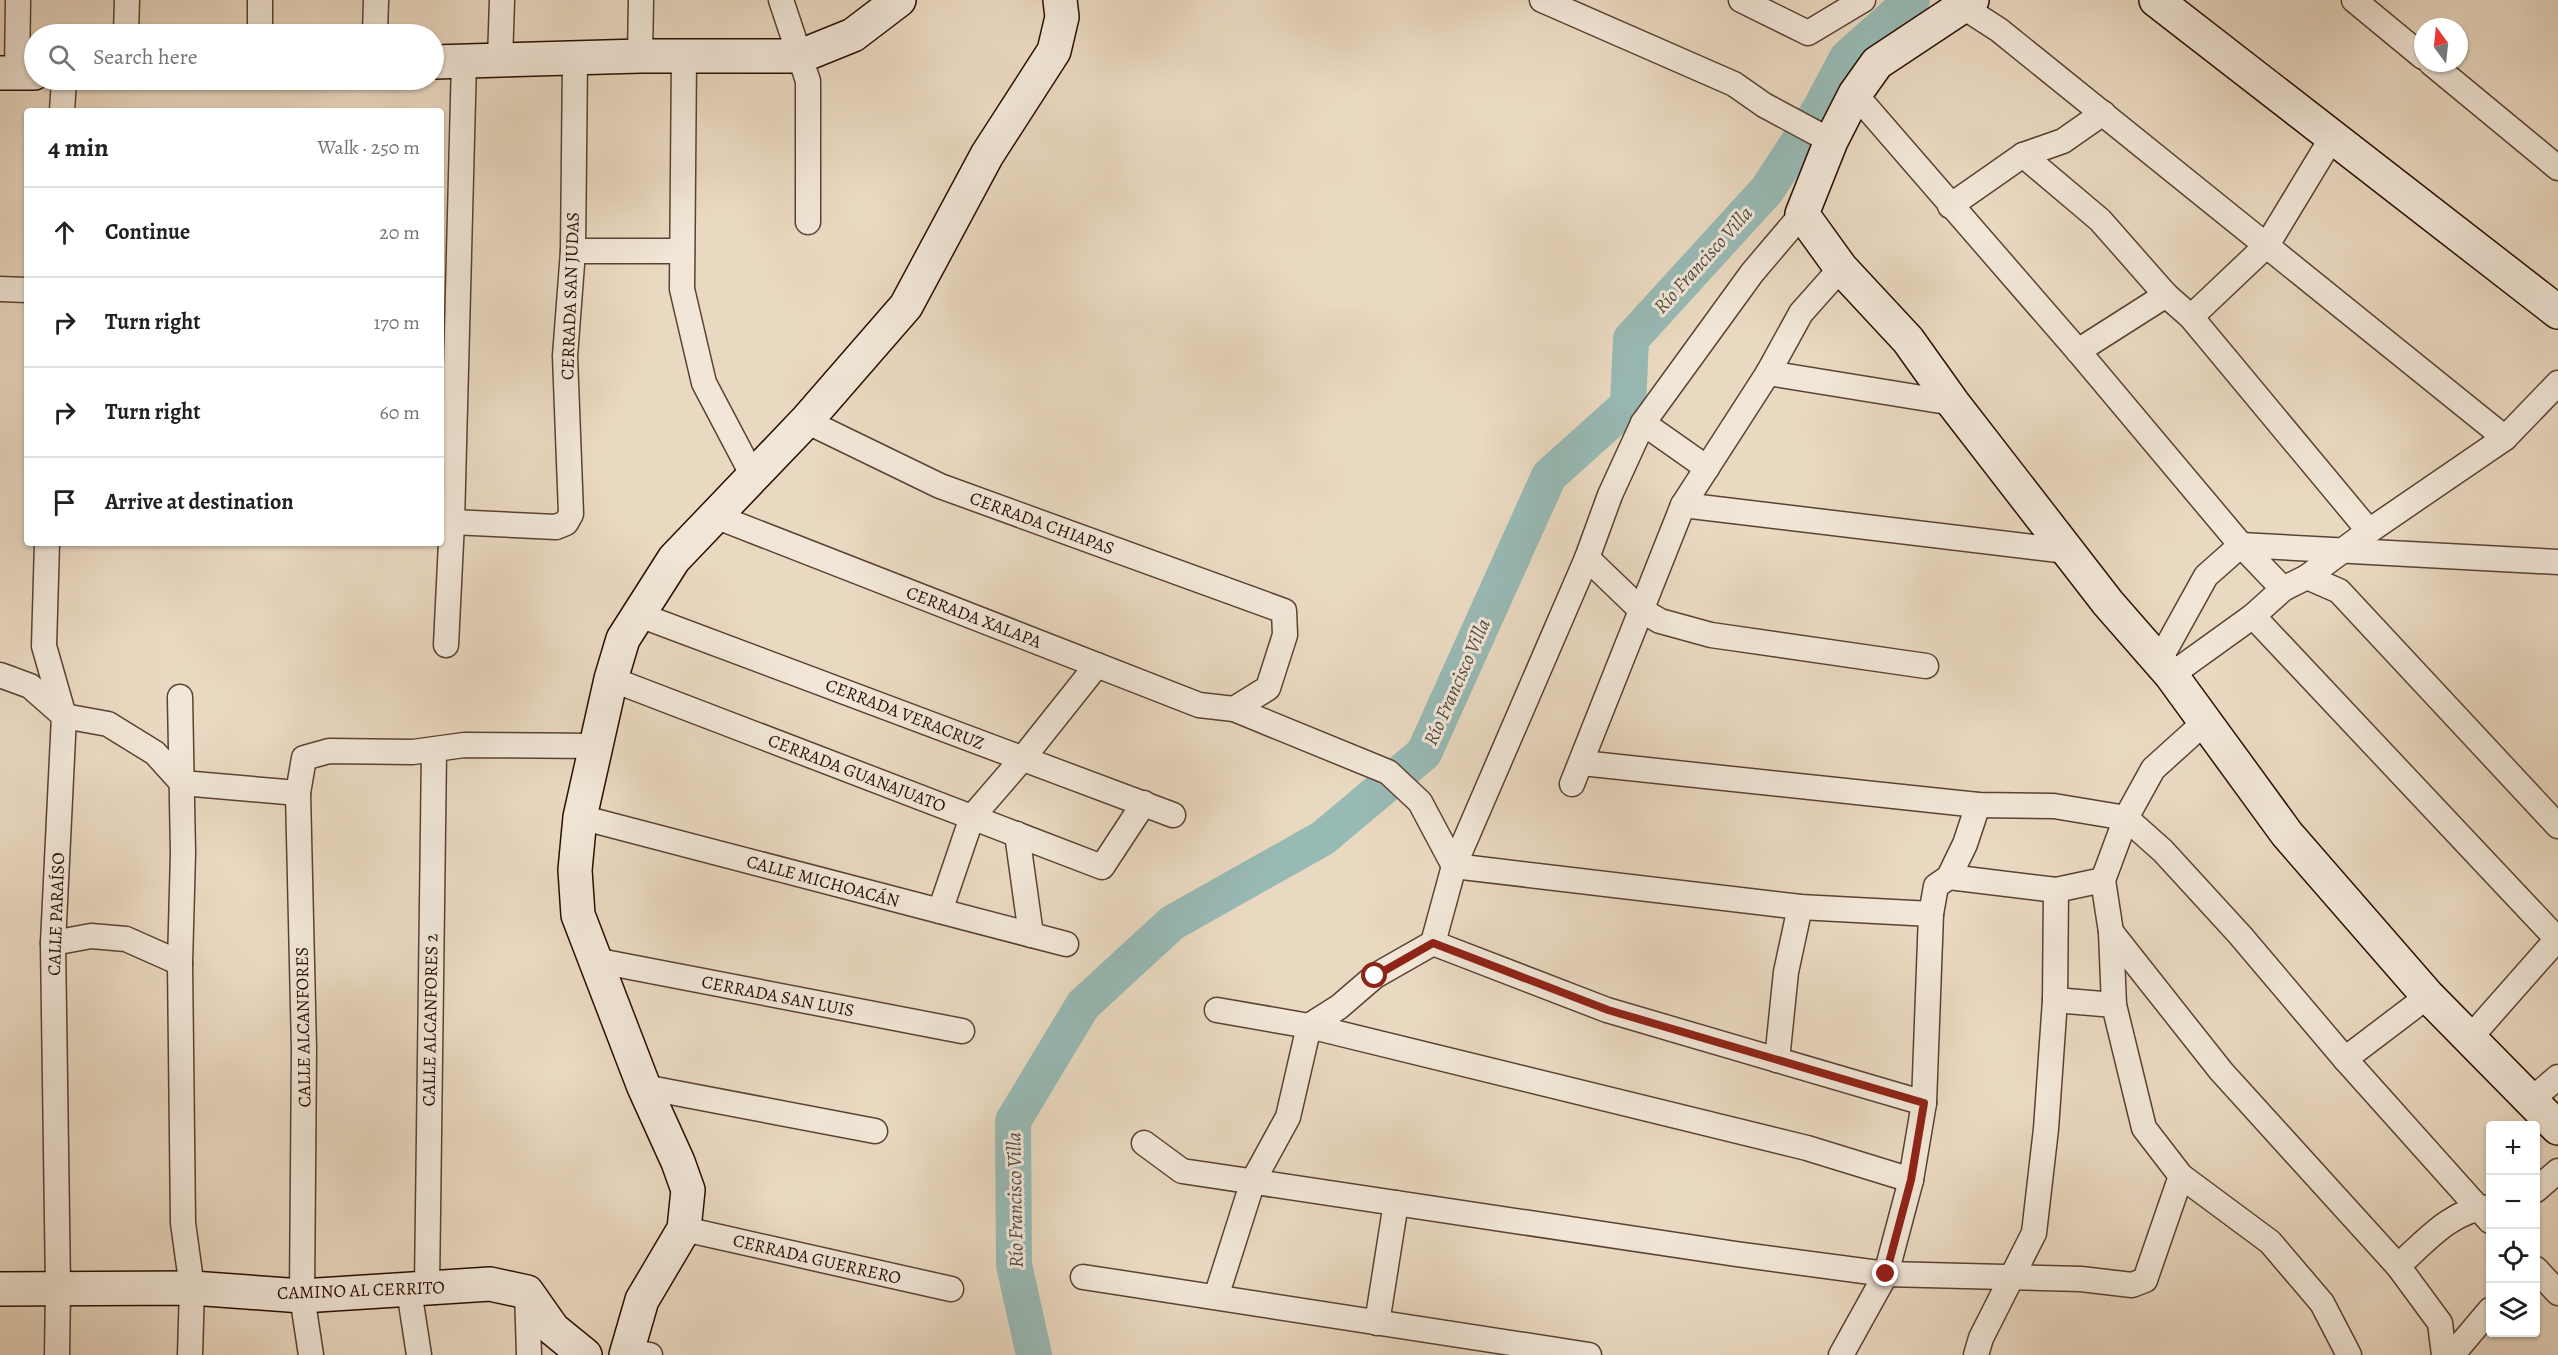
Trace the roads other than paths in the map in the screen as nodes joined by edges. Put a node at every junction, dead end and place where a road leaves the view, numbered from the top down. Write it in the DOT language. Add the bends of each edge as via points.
graph roads {
  1 [pos="18,0"];
  2 [pos="127,0"];
  3 [pos="260,0"];
  4 [pos="376,0"];
  5 [pos="502,0"];
  6 [pos="641,0"];
  7 [pos="781,0"];
  8 [pos="1060,0"];
  9 [pos="1542,0"];
  10 [pos="1741,0"];
  11 [pos="1863,0"];
  12 [pos="2156,0"];
  13 [pos="2354,0"];
  14 [pos="897,1"];
  15 [pos="1964,2"];
  16 [pos="126,24"];
  17 [pos="260,24"];
  18 [pos="375,24"];
  19 [pos="2414,50"];
  20 [pos="640,56"];
  21 [pos="801,56"];
  22 [pos="684,57"];
  23 [pos="575,58"];
  24 [pos="501,60"];
  25 [pos="449,62"];
  26 [pos="2442,72"];
  27 [pos="17,73"];
  28 [pos="63,90"];
  29 [pos="1855,94"];
  30 [pos="62,108"];
  31 [pos="2103,113"];
  32 [pos="2333,136"];
  33 [pos="1830,141"];
  34 [pos="2023,155"];
  35 [pos="2558,168"];
  36 [pos="1950,206"];
  37 [pos="1802,214"];
  38 [pos="808,222"];
  39 [pos="2267,245"];
  40 [pos="573,250"];
  41 [pos="682,251"];
  42 [pos="1841,268"];
  43 [pos="0,289"];
  44 [pos="24,290"];
  45 [pos="2166,295"];
  46 [pos="2558,312"];
  47 [pos="2192,317"];
  48 [pos="2078,351"];
  49 [pos="1768,374"];
  50 [pos="2558,383"];
  51 [pos="1953,403"];
  52 [pos="806,421"];
  53 [pos="1643,423"];
  54 [pos="2505,438"];
  55 [pos="1707,468"];
  56 [pos="753,476"];
  57 [pos="1683,505"];
  58 [pos="715,516"];
  59 [pos="452,522"];
  60 [pos="2369,531"];
  61 [pos="2241,544"];
  62 [pos="47,546"];
  63 [pos="2067,551"];
  64 [pos="2340,552"];
  65 [pos="1587,558"];
  66 [pos="2558,562"];
  67 [pos="2307,577"];
  68 [pos="2283,589"];
  69 [pos="1641,610"];
  70 [pos="637,614"];
  71 [pos="2253,616"];
  72 [pos="446,645"];
  73 [pos="1097,665"];
  74 [pos="1926,666"];
  75 [pos="2165,668"];
  76 [pos="0,675"];
  77 [pos="611,679"];
  78 [pos="180,697"];
  79 [pos="1234,710"];
  80 [pos="64,717"];
  81 [pos="2205,722"];
  82 [pos="596,746"];
  83 [pos="434,751"];
  84 [pos="1023,758"];
  85 [pos="1582,763"];
  86 [pos="182,783"];
  87 [pos="1572,784"];
  88 [pos="298,794"];
  89 [pos="1144,803"];
  90 [pos="1978,805"];
  91 [pos="1173,814"];
  92 [pos="580,817"];
  93 [pos="972,817"];
  94 [pos="2126,818"];
  95 [pos="2558,826"];
  96 [pos="1017,834"];
  97 [pos="1454,866"];
  98 [pos="1949,877"];
  99 [pos="2103,880"];
  100 [pos="2056,890"];
  101 [pos="1800,907"];
  102 [pos="940,911"];
  103 [pos="1931,914"];
  104 [pos="2111,932"];
  105 [pos="1031,935"];
  106 [pos="2558,939"];
  107 [pos="53,943"];
  108 [pos="1433,943"];
  109 [pos="1066,944"];
  110 [pos="594,960"];
  111 [pos="180,963"];
  112 [pos="2428,996"];
  113 [pos="2055,1000"];
  114 [pos="2114,1005"];
  115 [pos="1217,1010"];
  116 [pos="1309,1026"];
  117 [pos="962,1031"];
  118 [pos="2469,1039"];
  119 [pos="2345,1059"];
  120 [pos="1777,1060"];
  121 [pos="2558,1077"];
  122 [pos="644,1087"];
  123 [pos="2531,1100"];
  124 [pos="1924,1103"];
  125 [pos="2558,1128"];
  126 [pos="875,1131"];
  127 [pos="1144,1143"];
  128 [pos="2558,1171"];
  129 [pos="2181,1176"];
  130 [pos="1911,1180"];
  131 [pos="1252,1181"];
  132 [pos="2540,1186"];
  133 [pos="1396,1203"];
  134 [pos="2486,1212"];
  135 [pos="684,1229"];
  136 [pos="2398,1266"];
  137 [pos="1886,1274"];
  138 [pos="2540,1274"];
  139 [pos="1083,1277"];
  140 [pos="2013,1277"];
  141 [pos="58,1288"];
  142 [pos="192,1288"];
  143 [pos="0,1289"];
  144 [pos="418,1289"];
  145 [pos="951,1289"];
  146 [pos="527,1292"];
  147 [pos="2558,1293"];
  148 [pos="302,1296"];
  149 [pos="1215,1297"];
  150 [pos="2486,1315"];
  151 [pos="1377,1323"];
  152 [pos="635,1354"];
  153 [pos="57,1355"];
  154 [pos="190,1355"];
  155 [pos="310,1355"];
  156 [pos="418,1355"];
  157 [pos="529,1355"];
  158 [pos="585,1355"];
  159 [pos="1589,1355"];
  160 [pos="1841,1355"];
  161 [pos="1976,1355"];
  162 [pos="2349,1355"];
  163 [pos="2444,1355"];
  164 [pos="2452,1355"];
  1 -- 27 [label="street"];
  2 -- 16 [label="street"];
  3 -- 17 [label="street"];
  4 -- 18 [label="street"];
  5 -- 24 [label="street"];
  6 -- 20 [label="street"];
  7 -- 21 [label="street"];
  8 -- 52 [label="main road" via="1062,17 1054,51 987,155 906,306"];
  9 -- 33 [label="street" via="1734,84"];
  10 -- 11 [label="street" via="1808,33"];
  12 -- 32 [label="main road"];
  13 -- 19 [label="street"];
  14 -- 21 [label="main road" via="853,34"];
  15 -- 29 [label="main road" via="1877,63"];
  15 -- 31 [label="street"];
  20 -- 22 [label="main road"];
  20 -- 23 [label="main road"];
  21 -- 22 [label="main road"];
  21 -- 38 [label="street" via="808,81"];
  22 -- 41 [label="street"];
  23 -- 24 [label="main road"];
  23 -- 40 [label="street, CERRADA SAN JUDAS"];
  24 -- 25 [label="main road"];
  25 -- 59 [label="street"];
  26 -- 35 [label="street"];
  28 -- 30 [label="street"];
  29 -- 33 [label="main road"];
  29 -- 36 [label="street"];
  31 -- 34 [label="street" via="2063,141"];
  31 -- 39 [label="street"];
  32 -- 39 [label="street"];
  32 -- 46 [label="main road"];
  33 -- 37 [label="main road"];
  34 -- 36 [label="street"];
  34 -- 45 [label="street" via="2100,219"];
  36 -- 48 [label="street"];
  37 -- 42 [label="main road"];
  37 -- 53 [label="street" via="1752,273"];
  39 -- 47 [label="street"];
  39 -- 54 [label="street"];
  40 -- 41 [label="street"];
  40 -- 59 [label="street, CERRADA SAN JUDAS" via="566,356 571,514 566,523 556,526"];
  41 -- 56 [label="street" via="682,289 704,382"];
  42 -- 49 [label="street" via="1801,313"];
  42 -- 51 [label="main road" via="1908,340"];
  43 -- 44 [label="street"];
  45 -- 47 [label="street"];
  45 -- 48 [label="street"];
  47 -- 60 [label="street"];
  48 -- 61 [label="street"];
  49 -- 51 [label="street"];
  49 -- 55 [label="street"];
  50 -- 54 [label="street"];
  51 -- 63 [label="main road"];
  52 -- 56 [label="main road"];
  52 -- 79 [label="street, CERRADA CHIAPAS" via="940,486 1284,611 1284,635 1268,688"];
  53 -- 55 [label="street"];
  53 -- 65 [label="street"];
  54 -- 60 [label="street"];
  55 -- 57 [label="street"];
  56 -- 58 [label="main road"];
  57 -- 63 [label="street"];
  57 -- 69 [label="street"];
  58 -- 70 [label="main road" via="674,559"];
  58 -- 73 [label="street, CERRADA XALAPA"];
  59 -- 72 [label="street"];
  60 -- 64 [label="street"];
  61 -- 64 [label="street"];
  61 -- 68 [label="street"];
  61 -- 75 [label="street" via="2206,576"];
  62 -- 80 [label="street, CALLE PARAÍSO" via="44,646"];
  63 -- 75 [label="main road"];
  64 -- 66 [label="street"];
  64 -- 67 [label="street"];
  65 -- 69 [label="street"];
  65 -- 97 [label="street"];
  67 -- 68 [label="street"];
  67 -- 95 [label="street" via="2339,591"];
  68 -- 71 [label="street"];
  69 -- 74 [label="street" via="1659,621 1711,635"];
  69 -- 85 [label="street"];
  70 -- 77 [label="main road" via="623,639"];
  70 -- 84 [label="street, CERRADA VERACRUZ"];
  71 -- 75 [label="street"];
  71 -- 106 [label="street"];
  73 -- 79 [label="street, CERRADA XALAPA" via="1199,705"];
  73 -- 84 [label="street"];
  75 -- 81 [label="main road"];
  76 -- 80 [label="street" via="30,686"];
  77 -- 82 [label="main road"];
  77 -- 93 [label="street, CERRADA GUANAJUATO"];
  78 -- 86 [label="street"];
  79 -- 97 [label="street, CERRADA XALAPA" via="1388,772 1420,802"];
  80 -- 86 [label="street" via="108,724 155,753"];
  80 -- 107 [label="street, CALLE PARAÍSO"];
  81 -- 94 [label="street" via="2153,769"];
  81 -- 112 [label="main road" via="2287,834"];
  82 -- 83 [label="street" via="464,745"];
  82 -- 92 [label="main road"];
  83 -- 88 [label="street, CALLE ALCANFORES" via="329,751 304,758"];
  83 -- 144 [label="street, CALLE ALCANFORES 2"];
  84 -- 89 [label="street, CERRADA VERACRUZ"];
  84 -- 93 [label="street"];
  85 -- 87 [label="street"];
  85 -- 90 [label="street"];
  86 -- 88 [label="street"];
  86 -- 111 [label="street"];
  88 -- 148 [label="street, CALLE ALCANFORES" via="304,1048"];
  89 -- 91 [label="street, CERRADA VERACRUZ"];
  89 -- 96 [label="street, CERRADA GUANAJUATO" via="1102,867"];
  90 -- 94 [label="street" via="2054,806"];
  90 -- 98 [label="street"];
  92 -- 102 [label="street, CALLE MICHOACÁN"];
  92 -- 110 [label="main road" via="575,870 578,915"];
  93 -- 96 [label="street, CERRADA GUANAJUATO"];
  93 -- 102 [label="street"];
  94 -- 99 [label="street"];
  94 -- 119 [label="street" via="2163,851 2240,935"];
  96 -- 105 [label="street"];
  97 -- 101 [label="street"];
  97 -- 108 [label="street"];
  98 -- 100 [label="street"];
  98 -- 103 [label="street" via="1936,886"];
  99 -- 100 [label="street"];
  99 -- 104 [label="street"];
  100 -- 113 [label="street"];
  101 -- 103 [label="street"];
  101 -- 120 [label="street" via="1786,972"];
  102 -- 105 [label="street, CALLE MICHOACÁN"];
  103 -- 124 [label="street"];
  104 -- 114 [label="street"];
  104 -- 136 [label="street" via="2221,1071"];
  105 -- 109 [label="street, CALLE MICHOACÁN"];
  106 -- 118 [label="street"];
  107 -- 111 [label="street" via="91,936 126,939"];
  107 -- 141 [label="street, CALLE PARAÍSO"];
  108 -- 116 [label="street" via="1375,976"];
  108 -- 120 [label="street" via="1608,1010"];
  110 -- 117 [label="street, CERRADA SAN LUIS"];
  110 -- 122 [label="main road"];
  111 -- 142 [label="street" via="183,1223"];
  112 -- 118 [label="main road"];
  112 -- 119 [label="street"];
  113 -- 114 [label="street"];
  113 -- 140 [label="street" via="2034,1233"];
  114 -- 129 [label="street" via="2144,1128"];
  115 -- 116 [label="street"];
  116 -- 130 [label="street" via="1807,1148"];
  116 -- 131 [label="street" via="1288,1117"];
  118 -- 123 [label="main road"];
  119 -- 134 [label="street"];
  120 -- 124 [label="street"];
  121 -- 123 [label="street"];
  122 -- 126 [label="street"];
  122 -- 135 [label="main road" via="688,1190"];
  123 -- 125 [label="main road"];
  124 -- 130 [label="street"];
  127 -- 131 [label="street" via="1182,1171"];
  128 -- 132 [label="street"];
  129 -- 140 [label="street" via="2145,1280 2132,1285"];
  129 -- 162 [label="street" via="2270,1242 2322,1303"];
  130 -- 137 [label="street"];
  131 -- 133 [label="street"];
  131 -- 149 [label="street"];
  133 -- 137 [label="street"];
  133 -- 151 [label="street"];
  134 -- 136 [label="street" via="2451,1220"];
  135 -- 145 [label="street, CERRADA GUERRERO"];
  135 -- 152 [label="main road" via="642,1300"];
  136 -- 163 [label="street" via="2440,1323"];
  137 -- 140 [label="street"];
  137 -- 160 [label="street"];
  138 -- 147 [label="street"];
  139 -- 149 [label="street"];
  140 -- 161 [label="street"];
  141 -- 142 [label="main road, CAMINO AL CERRITO"];
  141 -- 143 [label="main road, CAMINO AL CERRITO"];
  141 -- 153 [label="street, CALLE PARAÍSO"];
  142 -- 148 [label="main road, CAMINO AL CERRITO"];
  142 -- 154 [label="street"];
  144 -- 146 [label="main road, CAMINO AL CERRITO" via="490,1284"];
  144 -- 148 [label="main road, CAMINO AL CERRITO"];
  144 -- 156 [label="street, CALLE ALCANFORES 2"];
  146 -- 157 [label="street"];
  146 -- 158 [label="main road" via="554,1329"];
  148 -- 155 [label="street, CALLE ALCANFORES"];
  149 -- 151 [label="street"];
  150 -- 164 [label="street"];
  151 -- 159 [label="street"];
}
